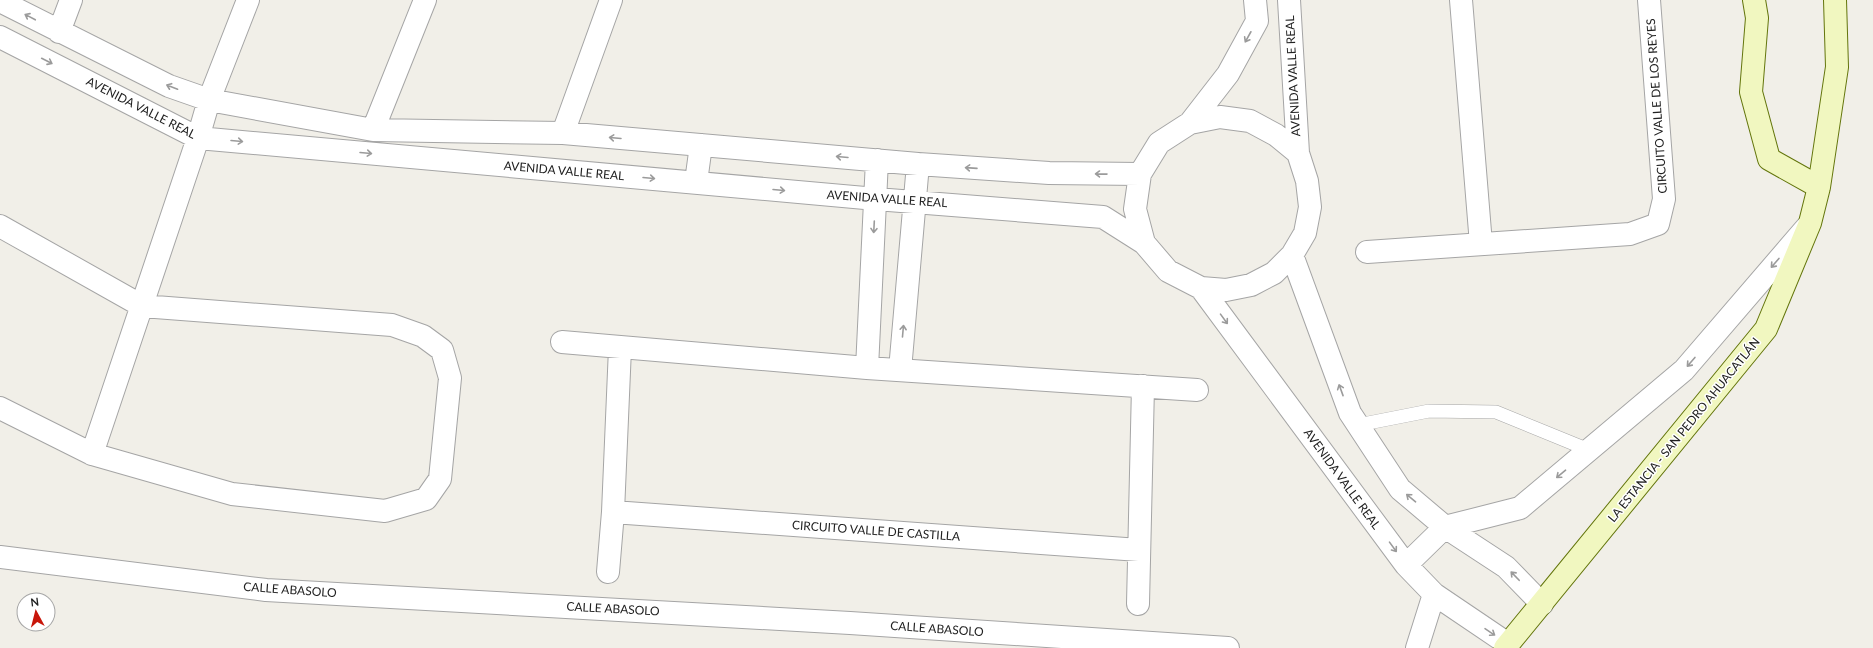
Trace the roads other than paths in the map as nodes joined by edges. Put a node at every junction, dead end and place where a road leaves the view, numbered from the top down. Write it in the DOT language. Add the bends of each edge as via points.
graph roads {
  1 [pos="71,0"];
  2 [pos="248,0"];
  3 [pos="424,0"];
  4 [pos="611,0"];
  5 [pos="1255,0"];
  6 [pos="1289,0"];
  7 [pos="1461,0"];
  8 [pos="1649,0"];
  9 [pos="1754,0"];
  10 [pos="1835,0"];
  11 [pos="0,1"];
  12 [pos="59,32"];
  13 [pos="0,36"];
  14 [pos="209,100"];
  15 [pos="1190,123"];
  16 [pos="373,130"];
  17 [pos="563,133"];
  18 [pos="198,138"];
  19 [pos="701,145"];
  20 [pos="1298,153"];
  21 [pos="877,160"];
  22 [pos="918,164"];
  23 [pos="1140,174"];
  24 [pos="696,182"];
  25 [pos="1819,187"];
  26 [pos="876,199"];
  27 [pos="914,201"];
  28 [pos="1810,223"];
  29 [pos="0,226"];
  30 [pos="1144,243"];
  31 [pos="1481,244"];
  32 [pos="1367,252"];
  33 [pos="1292,255"];
  34 [pos="1201,288"];
  35 [pos="142,306"];
  36 [pos="562,342"];
  37 [pos="620,348"];
  38 [pos="867,368"];
  39 [pos="900,370"];
  40 [pos="1143,386"];
  41 [pos="1197,390"];
  42 [pos="0,408"];
  43 [pos="1358,425"];
  44 [pos="1589,450"];
  45 [pos="92,454"];
  46 [pos="613,512"];
  47 [pos="1445,527"];
  48 [pos="1139,550"];
  49 [pos="0,557"];
  50 [pos="1406,565"];
  51 [pos="608,572"];
  52 [pos="1434,594"];
  53 [pos="1138,604"];
  54 [pos="1542,604"];
  55 [pos="1507,646"];
  56 [pos="1228,648"];
  57 [pos="1417,648"];
  1 -- 12 [label="street"];
  2 -- 14 [label="street"];
  3 -- 16 [label="street"];
  4 -- 17 [label="street"];
  5 -- 15 [label="street, one-way" via="1256,22 1228,74"];
  6 -- 20 [label="street, AVENIDA VALLE REAL"];
  7 -- 31 [label="street"];
  8 -- 31 [label="street, CIRCUITO VALLE DE LOS REYES" via="1664,199 1658,224 1630,234"];
  9 -- 25 [label="main road" via="1757,18 1751,92 1769,159"];
  10 -- 25 [label="main road, LA ESTANCIA - SAN PEDRO AHUACATLÁN" via="1837,67"];
  12 -- 11 [label="street, one-way"];
  14 -- 12 [label="street, one-way" via="169,86"];
  13 -- 18 [label="street, AVENIDA VALLE REAL, one-way"];
  14 -- 16 [label="street"];
  14 -- 18 [label="street"];
  15 -- 20 [label="street" via="1220,117 1250,121 1276,135"];
  15 -- 23 [label="street" via="1159,143"];
  16 -- 17 [label="street"];
  19 -- 17 [label="street, one-way"];
  18 -- 24 [label="street, AVENIDA VALLE REAL, one-way"];
  18 -- 35 [label="street"];
  21 -- 19 [label="street, one-way"];
  19 -- 24 [label="street"];
  20 -- 33 [label="street, AVENIDA VALLE REAL" via="1307,181 1310,207 1305,233"];
  21 -- 22 [label="street"];
  21 -- 26 [label="street"];
  23 -- 22 [label="street, one-way" via="1048,173"];
  22 -- 27 [label="street"];
  23 -- 30 [label="street" via="1135,209"];
  24 -- 26 [label="street, AVENIDA VALLE REAL, one-way"];
  25 -- 28 [label="main road, LA ESTANCIA - SAN PEDRO AHUACATLÁN"];
  26 -- 27 [label="street, AVENIDA VALLE REAL"];
  26 -- 38 [label="street, one-way"];
  27 -- 30 [label="street, AVENIDA VALLE REAL" via="1103,217"];
  39 -- 27 [label="street, one-way"];
  28 -- 44 [label="street, one-way" via="1684,370"];
  28 -- 54 [label="main road, LA ESTANCIA - SAN PEDRO AHUACATLÁN" via="1766,329"];
  29 -- 35 [label="street"];
  30 -- 34 [label="street" via="1168,272"];
  31 -- 32 [label="street, CIRCUITO VALLE DE LOS REYES"];
  33 -- 34 [label="street, AVENIDA VALLE REAL" via="1274,273 1251,285 1226,290"];
  43 -- 33 [label="street, one-way" via="1350,413"];
  34 -- 50 [label="street, AVENIDA VALLE REAL, one-way"];
  35 -- 45 [label="street"];
  35 -- 45 [label="street" via="392,325 423,336 442,350 450,378 440,479 426,499 384,511 232,494"];
  36 -- 37 [label="street"];
  37 -- 38 [label="street"];
  37 -- 46 [label="street"];
  38 -- 39 [label="street"];
  39 -- 40 [label="street"];
  40 -- 41 [label="street"];
  40 -- 48 [label="street"];
  42 -- 45 [label="street"];
  43 -- 44 [label="lane" via="1429,411 1496,412"];
  47 -- 43 [label="street, one-way" via="1400,489"];
  44 -- 47 [label="street, one-way" via="1520,508"];
  46 -- 48 [label="street, CIRCUITO VALLE DE CASTILLA"];
  46 -- 51 [label="street"];
  47 -- 50 [label="street"];
  54 -- 47 [label="street, one-way" via="1506,567"];
  48 -- 53 [label="street"];
  49 -- 56 [label="street, CALLE ABASOLO" via="266,590 850,623"];
  50 -- 52 [label="street, AVENIDA VALLE REAL"];
  52 -- 55 [label="street, AVENIDA VALLE REAL, one-way"];
  52 -- 57 [label="street"];
  54 -- 55 [label="main road, LA ESTANCIA - SAN PEDRO AHUACATLÁN"];
}
